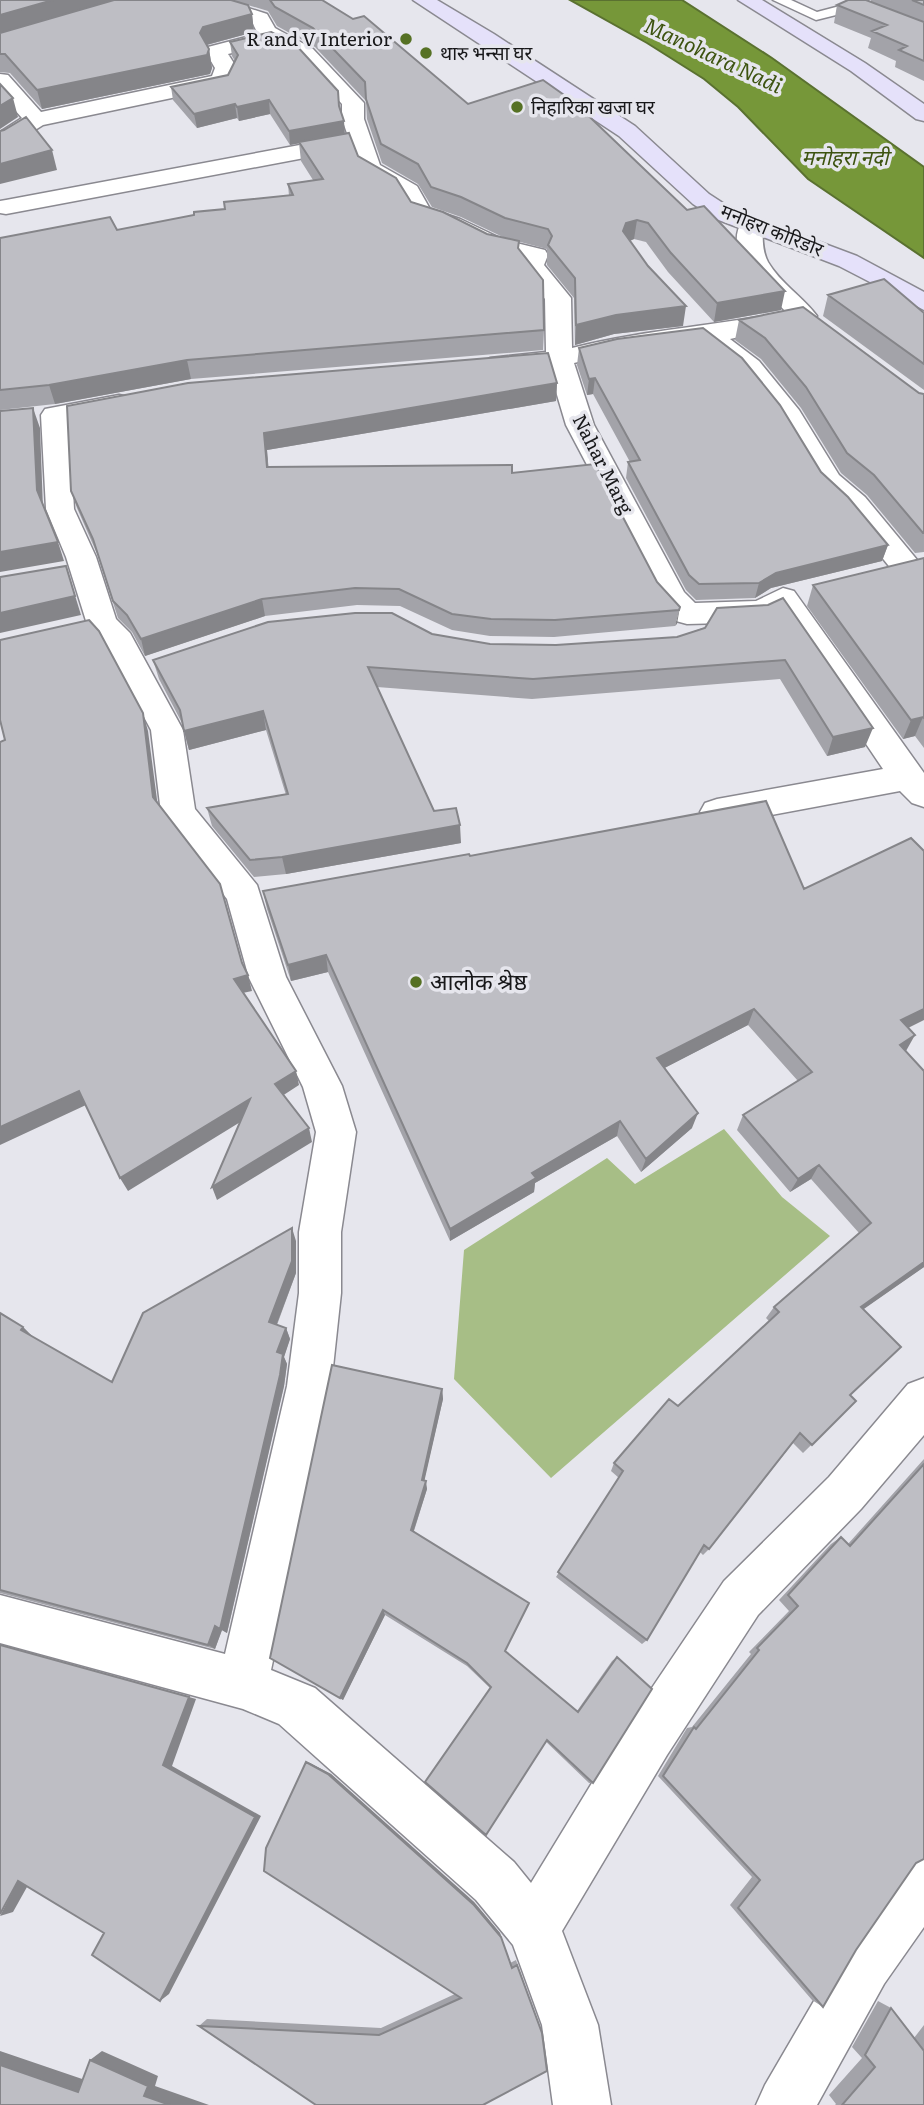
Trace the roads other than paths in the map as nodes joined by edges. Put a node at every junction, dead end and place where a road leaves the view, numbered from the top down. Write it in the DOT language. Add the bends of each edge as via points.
graph roads {
  1 [pos="203,0"];
  2 [pos="423,0"];
  3 [pos="748,0"];
  4 [pos="780,0"];
  5 [pos="858,3"];
  6 [pos="274,37"];
  7 [pos="0,80"];
  8 [pos="924,114"];
  9 [pos="36,120"];
  10 [pos="360,141"];
  11 [pos="0,142"];
  12 [pos="2,204"];
  13 [pos="751,225"];
  14 [pos="924,302"];
  15 [pos="683,308"];
  16 [pos="707,334"];
  17 [pos="559,359"];
  18 [pos="469,367"];
  19 [pos="150,398"];
  20 [pos="905,569"];
  21 [pos="701,614"];
  22 [pos="681,640"];
  23 [pos="916,785"];
  24 [pos="691,817"];
  25 [pos="924,1400"];
  26 [pos="0,1619"];
  27 [pos="243,1684"];
  28 [pos="924,1881"];
  29 [pos="534,1928"];
  30 [pos="582,2105"];
  31 [pos="785,2105"];
  1 -- 6 [label="street, Nahar Marg" via="260,18"];
  2 -- 13 [label="main road, मनोहरा कोरिडोर" via="616,124 701,199"];
  3 -- 8 [label="main road" via="858,67"];
  4 -- 5 [label="lane" via="816,16"];
  6 -- 9 [label="street" via="215,51 226,68 221,81"];
  6 -- 10 [label="street, Nahar Marg" via="306,53 353,103"];
  7 -- 9 [label="street"];
  9 -- 11 [label="street"];
  10 -- 12 [label="street"];
  10 -- 17 [label="street, Nahar Marg" via="370,169 409,191 420,214 453,224 496,246 536,256 531,267 558,298"];
  13 -- 14 [label="main road, मनोहरा कोरिडोर" via="848,261"];
  13 -- 16 [label="street" via="749,246 758,267 814,323"];
  15 -- 16 [label="street"];
  16 -- 17 [label="street" via="614,345"];
  16 -- 20 [label="street" via="750,367 789,416 829,481 855,504"];
  17 -- 18 [label="street"];
  17 -- 21 [label="street, Nahar Marg" via="580,425 672,598 687,613"];
  19 -- 27 [label="street" via="44,416 72,572 90,627 119,641 147,669 167,730 178,813 260,893 246,910 268,978 322,1086 336,1132 320,1232 320,1293 309,1386"];
  21 -- 22 [label="street" via="689,637"];
  21 -- 23 [label="street" via="763,611 796,595"];
  23 -- 24 [label="street"];
  25 -- 29 [label="street" via="845,1493 741,1598 649,1737"];
  26 -- 27 [label="street"];
  27 -- 29 [label="street" via="298,1706 495,1881"];
  28 -- 31 [label="street" via="865,1965"];
  29 -- 30 [label="street" via="570,2025"];
}
